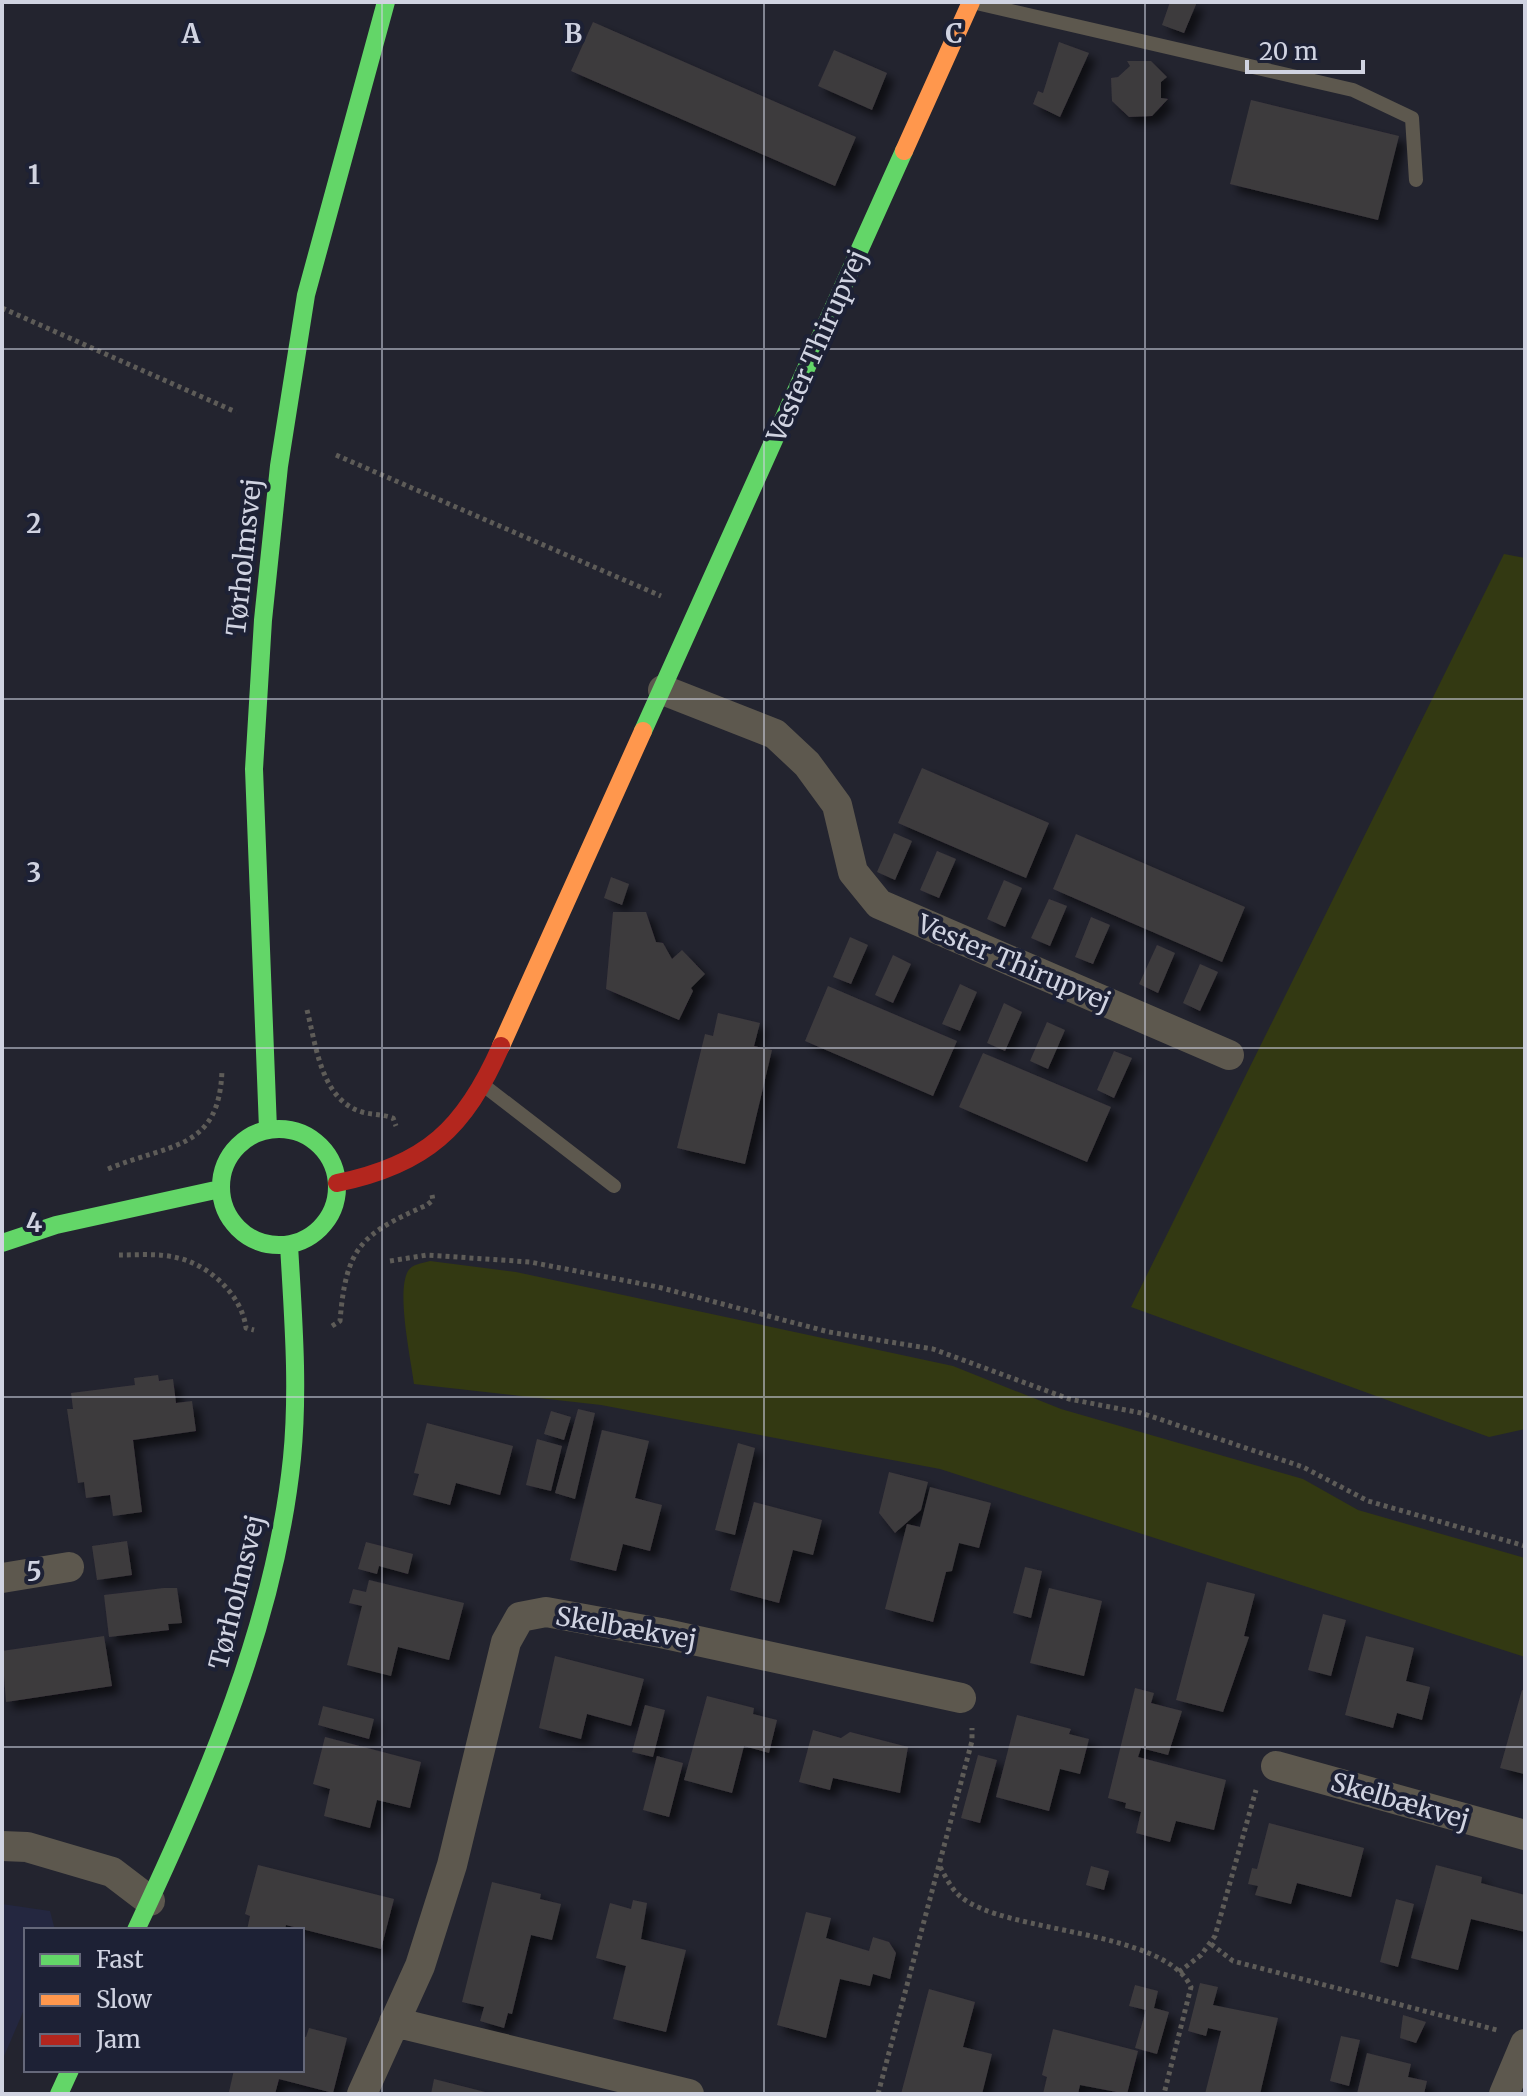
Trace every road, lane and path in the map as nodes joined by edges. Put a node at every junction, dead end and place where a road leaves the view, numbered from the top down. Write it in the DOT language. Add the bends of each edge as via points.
graph roads {
  1 [pos="386,2"];
  2 [pos="971,2"];
  3 [pos="1416,180"];
  4 [pos="2,308"];
  5 [pos="236,412"];
  6 [pos="336,455"];
  7 [pos="699,613"];
  8 [pos="663,690"];
  9 [pos="304,1001"];
  10 [pos="1229,1055"];
  11 [pos="484,1085"];
  12 [pos="268,1129"];
  13 [pos="414,1162"];
  14 [pos="337,1183"];
  15 [pos="614,1186"];
  16 [pos="220,1189"];
  17 [pos="2,1243"];
  18 [pos="289,1245"];
  19 [pos="110,1254"];
  20 [pos="390,1261"];
  21 [pos="294,1329"];
  22 [pos="1525,1546"];
  23 [pos="69,1567"];
  24 [pos="2,1578"];
  25 [pos="961,1698"];
  26 [pos="1276,1766"];
  27 [pos="1525,1835"];
  28 [pos="2,1846"];
  29 [pos="940,1867"];
  30 [pos="150,1901"];
  31 [pos="137,1928"];
  32 [pos="1211,1944"];
  33 [pos="1179,1972"];
  34 [pos="394,2022"];
  35 [pos="1518,2039"];
  36 [pos="362,2094"];
  37 [pos="689,2094"];
  38 [pos="878,2094"];
  39 [pos="1164,2094"];
  40 [pos="1504,2094"];
  1 -- 12 [label="street, Tørholmsvej" via="306,295 279,466 254,769"];
  2 -- 3 [label="lane" via="1353,90 1412,118"];
  2 -- 7 [label="street, Vester Thirupvej"];
  4 -- 5 [label="path"];
  6 -- 7 [label="path"];
  7 -- 8 [label="street, Vester Thirupvej"];
  8 -- 10 [label="street, Vester Thirupvej" via="775,734 807,764 837,805 853,872 879,904"];
  8 -- 11 [label="street, Vester Thirupvej"];
  9 -- 13 [label="path" via="326,1077 339,1100 361,1112 393,1118"];
  11 -- 13 [label="street, Vester Thirupvej" via="453,1131"];
  11 -- 15 [label="lane"];
  12 -- 14 [label="street" via="307,1136 328,1156"];
  12 -- 16 [label="street" via="234,1151"];
  13 -- 14 [label="street, Vester Thirupvej"];
  13 -- 21 [label="path" via="433,1200 380,1226 356,1252 343,1282 340,1321"];
  14 -- 18 [label="street" via="330,1216 305,1240"];
  16 -- 17 [label="street" via="56,1225"];
  16 -- 18 [label="street" via="223,1206 242,1233 256,1242"];
  18 -- 21 [label="street, Tørholmsvej"];
  19 -- 21 [label="path" via="179,1258 218,1278 236,1301 246,1328"];
  20 -- 22 [label="path" via="427,1255 530,1262 658,1287 829,1332 933,1349 1069,1399 1141,1413 1303,1467 1368,1501"];
  21 -- 30 [label="street, Tørholmsvej" via="290,1471 272,1579 224,1730"];
  23 -- 24 [label="street"];
  25 -- 29 [label="path" via="973,1735"];
  25 -- 34 [label="street, Skelbækvej" via="661,1633 546,1612 520,1617 506,1642 452,1865 420,1966"];
  26 -- 27 [label="street, Skelbækvej"];
  26 -- 32 [label="path" via="1256,1788"];
  28 -- 30 [label="street" via="27,1847 112,1872"];
  29 -- 33 [label="path" via="962,1899 1144,1953"];
  29 -- 38 [label="path"];
  30 -- 31 [label="street, Tørholmsvej"];
  32 -- 33 [label="path"];
  32 -- 35 [label="path" via="1233,1961"];
  33 -- 39 [label="path" via="1191,1987"];
  34 -- 36 [label="street, Skelbækvej"];
  34 -- 37 [label="street"];
  35 -- 40 [label="street"];
}
